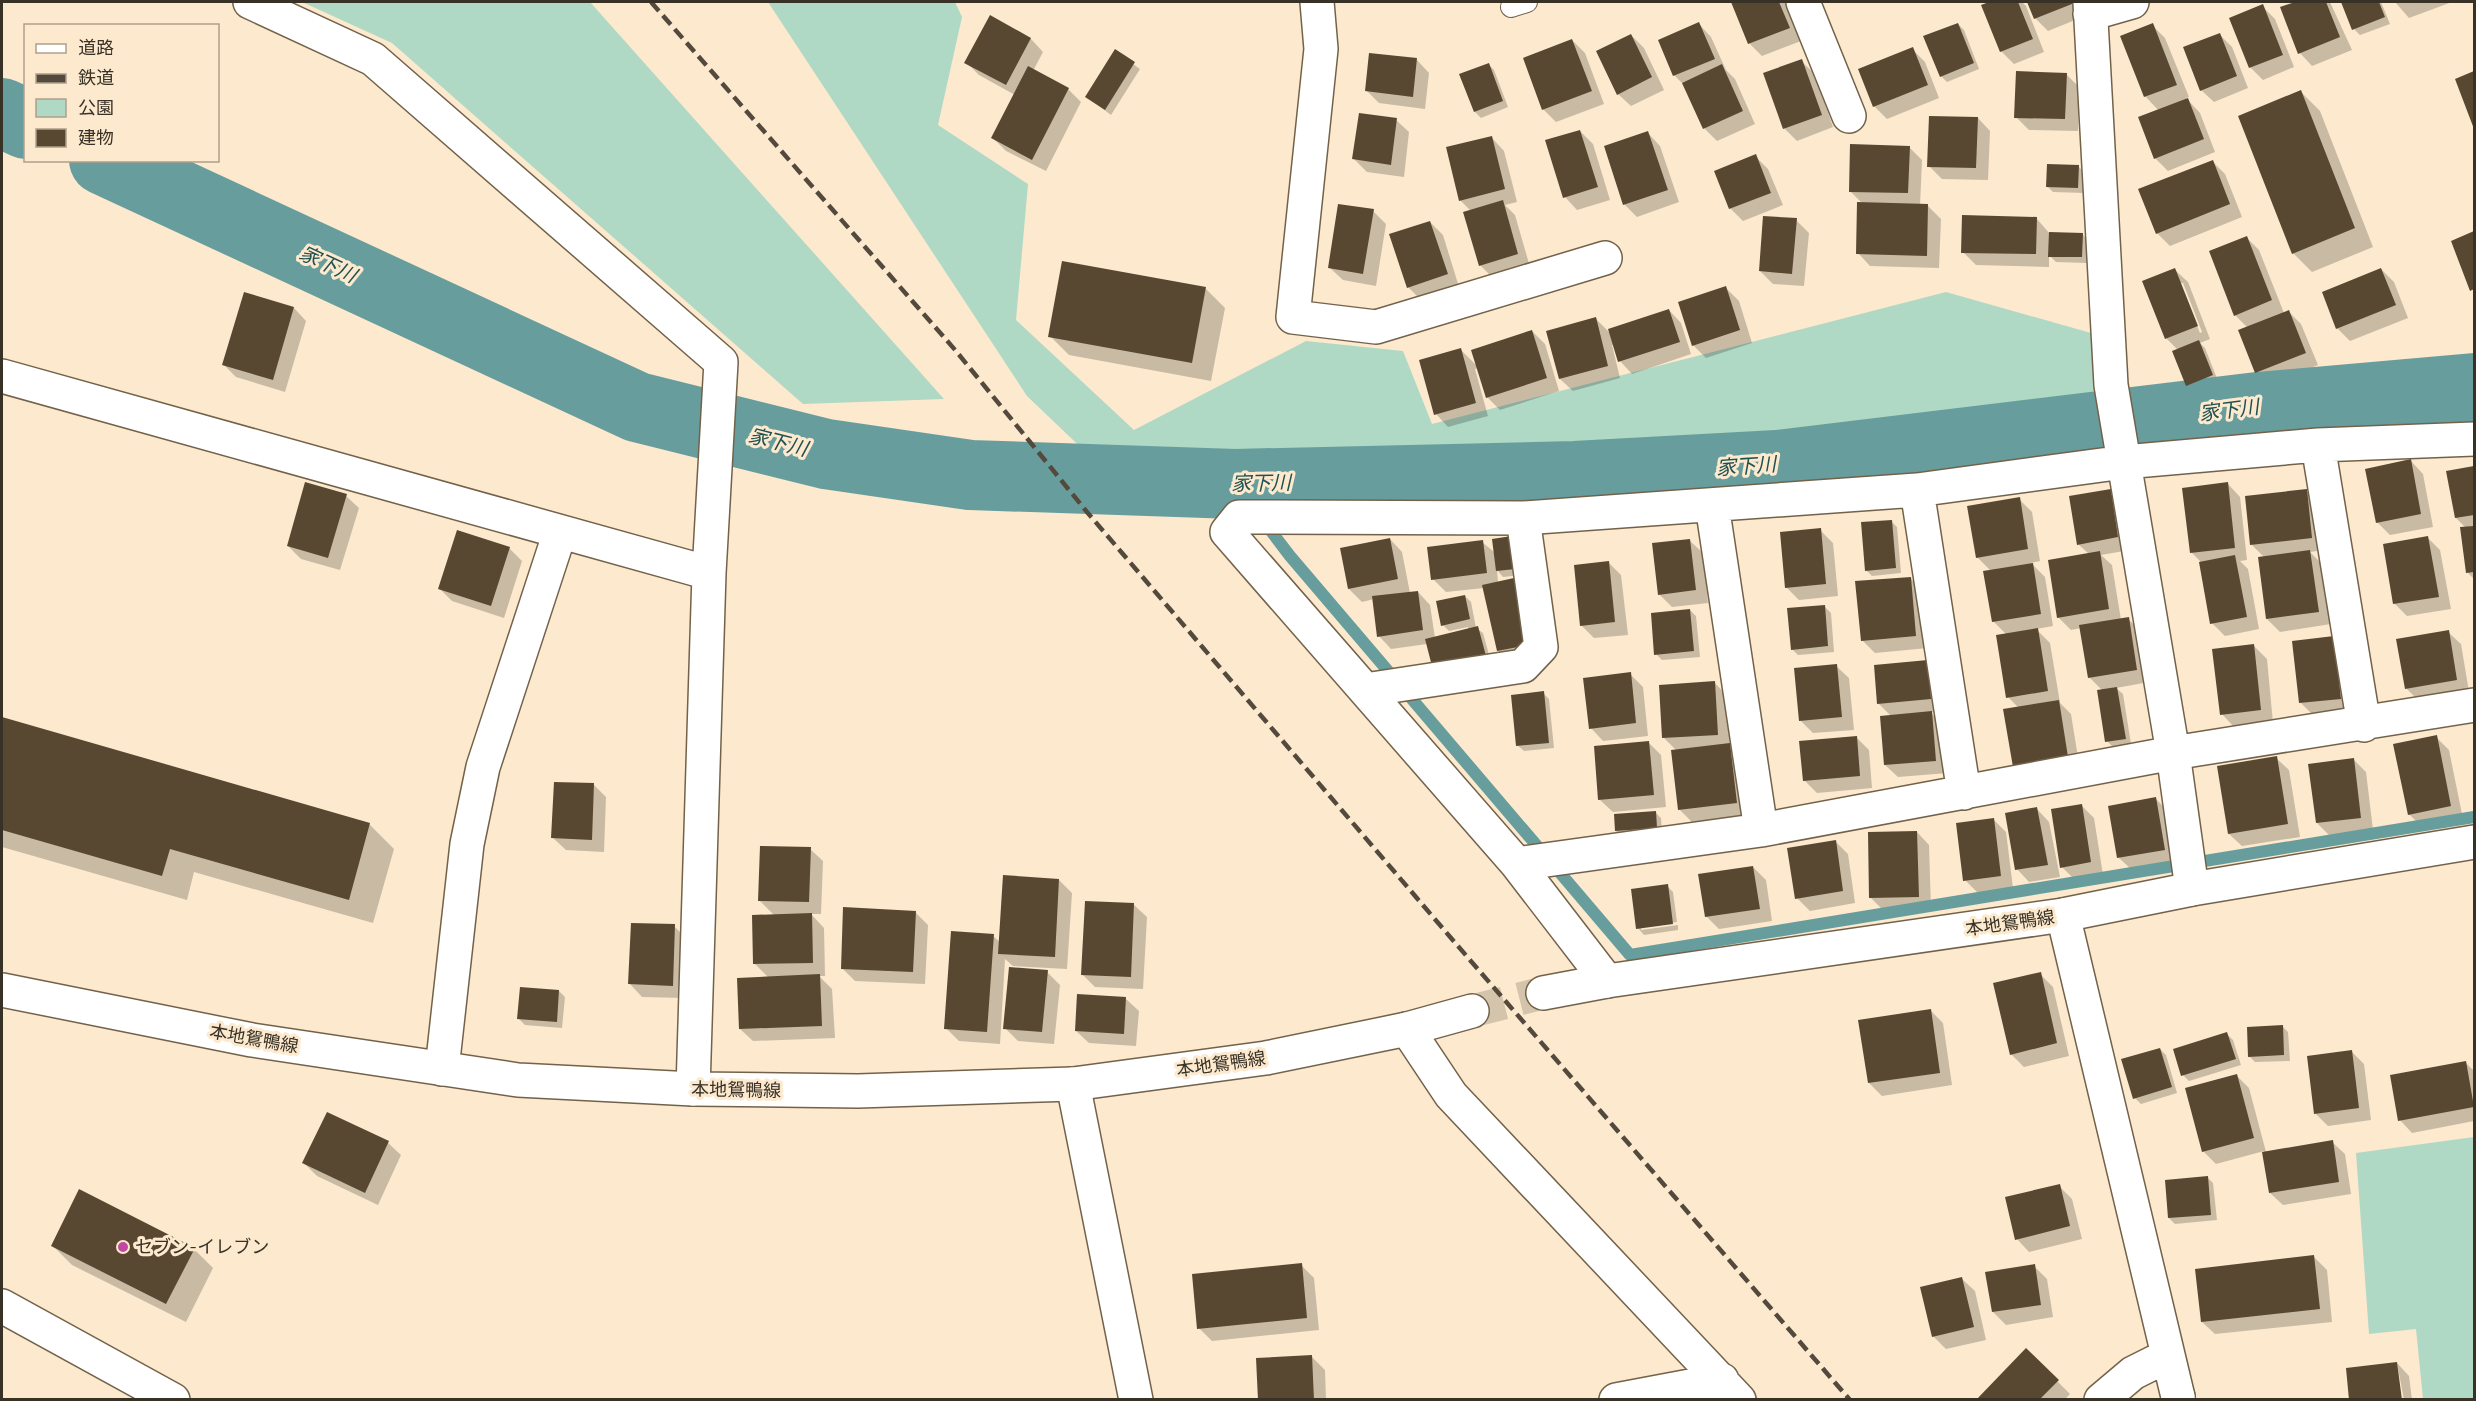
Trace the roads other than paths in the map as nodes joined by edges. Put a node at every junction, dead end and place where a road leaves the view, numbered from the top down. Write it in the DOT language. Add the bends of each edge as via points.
graph roads {
  1 [pos="250,2"];
  2 [pos="1317,2"];
  3 [pos="1803,2"];
  4 [pos="2132,2"];
  5 [pos="2090,8"];
  6 [pos="1849,116"];
  7 [pos="1605,258"];
  8 [pos="2,376"];
  9 [pos="2475,439"];
  10 [pos="2318,445"];
  11 [pos="2124,462"];
  12 [pos="1917,490"];
  13 [pos="1712,505"];
  14 [pos="1523,518"];
  15 [pos="560,532"];
  16 [pos="709,573"];
  17 [pos="1365,690"];
  18 [pos="2475,705"];
  19 [pos="2364,725"];
  20 [pos="2174,753"];
  21 [pos="1964,793"];
  22 [pos="1761,830"];
  23 [pos="2475,842"];
  24 [pos="1517,864"];
  25 [pos="2192,889"];
  26 [pos="2063,915"];
  27 [pos="1606,981"];
  28 [pos="1544,993"];
  29 [pos="4,997"];
  30 [pos="1472,1011"];
  31 [pos="1407,1029"];
  32 [pos="442,1069"];
  33 [pos="1073,1084"];
  34 [pos="693,1089"];
  35 [pos="2,1306"];
  36 [pos="2167,1356"];
  37 [pos="1730,1390"];
  38 [pos="2178,1398"];
  39 [pos="173,1400"];
  40 [pos="1136,1400"];
  41 [pos="1616,1400"];
  42 [pos="2101,1400"];
  1 -- 16 [label="street" via="373,59 721,362"];
  2 -- 7 [label="street" via="1321,49 1293,317 1376,327"];
  3 -- 6 [label="street"];
  4 -- 5 [label="street"];
  5 -- 11 [label="street" via="2111,385"];
  8 -- 15 [label="street"];
  9 -- 10 [label="street"];
  10 -- 11 [label="street"];
  10 -- 19 [label="street"];
  11 -- 12 [label="street"];
  11 -- 20 [label="street"];
  12 -- 13 [label="street"];
  12 -- 21 [label="street"];
  13 -- 14 [label="street"];
  13 -- 22 [label="street"];
  14 -- 17 [label="street" via="1540,647 1523,666"];
  14 -- 17 [label="street" via="1239,517 1227,532"];
  15 -- 16 [label="street"];
  15 -- 32 [label="street" via="481,778 467,844"];
  16 -- 34 [label="street"];
  17 -- 24 [label="street"];
  18 -- 19 [label="street"];
  19 -- 20 [label="street"];
  20 -- 21 [label="street"];
  20 -- 25 [label="street"];
  21 -- 22 [label="street"];
  22 -- 24 [label="street"];
  23 -- 25 [label="street, 本地鴛鴨線"];
  24 -- 27 [label="street"];
  25 -- 26 [label="street, 本地鴛鴨線"];
  26 -- 27 [label="street, 本地鴛鴨線"];
  26 -- 36 [label="street"];
  27 -- 28 [label="street, 本地鴛鴨線"];
  29 -- 32 [label="street, 本地鴛鴨線"];
  30 -- 31 [label="street, 本地鴛鴨線"];
  31 -- 33 [label="street, 本地鴛鴨線" via="1266,1058"];
  31 -- 37 [label="street" via="1452,1095"];
  32 -- 34 [label="street, 本地鴛鴨線" via="518,1080"];
  33 -- 34 [label="street, 本地鴛鴨線" via="858,1091"];
  33 -- 40 [label="street"];
  35 -- 39 [label="street"];
  36 -- 38 [label="street"];
  36 -- 42 [label="street" via="2133,1373"];
  37 -- 41 [label="street"];
}
